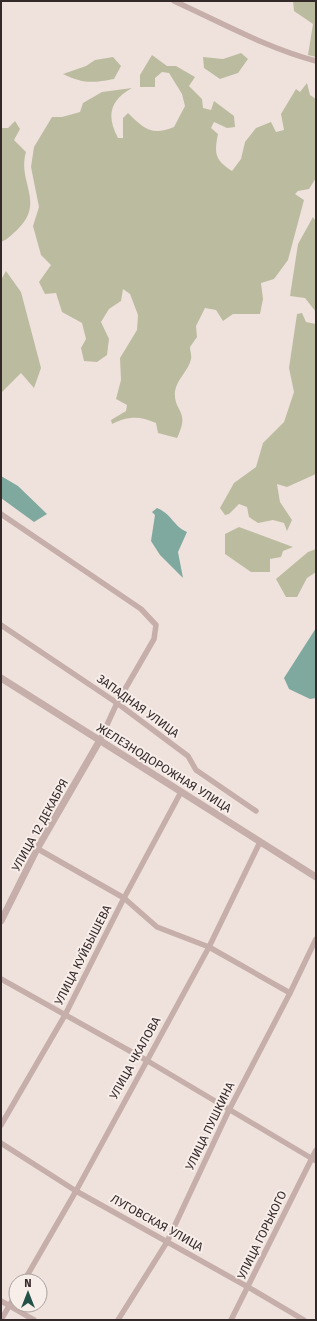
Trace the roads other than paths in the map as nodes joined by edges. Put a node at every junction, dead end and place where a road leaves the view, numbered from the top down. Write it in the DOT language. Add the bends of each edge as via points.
graph roads {
  1 [pos="174,1"];
  2 [pos="316,61"];
  3 [pos="1,514"];
  4 [pos="1,624"];
  5 [pos="1,678"];
  6 [pos="117,704"];
  7 [pos="100,740"];
  8 [pos="180,792"];
  9 [pos="256,811"];
  10 [pos="260,842"];
  11 [pos="38,849"];
  12 [pos="316,877"];
  13 [pos="124,898"];
  14 [pos="1,921"];
  15 [pos="316,939"];
  16 [pos="209,947"];
  17 [pos="1,979"];
  18 [pos="290,993"];
  19 [pos="65,1015"];
  20 [pos="146,1060"];
  21 [pos="229,1110"];
  22 [pos="1,1125"];
  23 [pos="1,1143"];
  24 [pos="316,1150"];
  25 [pos="314,1159"];
  26 [pos="76,1191"];
  27 [pos="167,1242"];
  28 [pos="29,1273"];
  29 [pos="248,1287"];
  30 [pos="8,1308"];
  31 [pos="23,1313"];
  32 [pos="1,1320"];
  33 [pos="34,1320"];
  34 [pos="118,1320"];
  35 [pos="231,1320"];
  36 [pos="304,1320"];
  1 -- 2 [label="street" via="279,49"];
  3 -- 6 [label="street" via="141,609 156,625 154,639"];
  4 -- 6 [label="street, ЗАПАДНАЯ УЛИЦА"];
  5 -- 7 [label="street, ЖЕЛЕЗНОДОРОЖНАЯ УЛИЦА"];
  6 -- 7 [label="street"];
  6 -- 9 [label="street, ЗАПАДНАЯ УЛИЦА" via="188,756 196,770"];
  7 -- 8 [label="street, ЖЕЛЕЗНОДОРОЖНАЯ УЛИЦА"];
  7 -- 11 [label="street, УЛИЦА 12 ДЕКАБРЯ"];
  8 -- 10 [label="street, ЖЕЛЕЗНОДОРОЖНАЯ УЛИЦА"];
  8 -- 13 [label="street, УЛИЦА КУЙБЫШЕВА"];
  10 -- 12 [label="street, ЖЕЛЕЗНОДОРОЖНАЯ УЛИЦА"];
  10 -- 16 [label="street, УЛИЦА ЧКАЛОВА"];
  11 -- 13 [label="street"];
  11 -- 14 [label="street, УЛИЦА 12 ДЕКАБРЯ"];
  13 -- 16 [label="street" via="158,927"];
  13 -- 19 [label="street, УЛИЦА КУЙБЫШЕВА"];
  15 -- 18 [label="street, УЛИЦА ПУШКИНА"];
  16 -- 18 [label="street"];
  16 -- 20 [label="street, УЛИЦА ЧКАЛОВА"];
  17 -- 19 [label="street"];
  18 -- 21 [label="street, УЛИЦА ПУШКИНА"];
  19 -- 20 [label="street"];
  19 -- 22 [label="street, УЛИЦА КУЙБЫШЕВА"];
  20 -- 21 [label="street"];
  20 -- 26 [label="street, УЛИЦА ЧКАЛОВА"];
  21 -- 25 [label="street"];
  21 -- 27 [label="street, УЛИЦА ПУШКИНА"];
  23 -- 26 [label="street, ЛУГОВСКАЯ УЛИЦА"];
  24 -- 25 [label="street, УЛИЦА ГОРЬКОГО"];
  25 -- 29 [label="street, УЛИЦА ГОРЬКОГО"];
  26 -- 27 [label="street, ЛУГОВСКАЯ УЛИЦА"];
  26 -- 28 [label="street, УЛИЦА ЧКАЛОВА"];
  27 -- 29 [label="street, ЛУГОВСКАЯ УЛИЦА"];
  27 -- 34 [label="street, УЛИЦА ПУШКИНА"];
  29 -- 35 [label="street, УЛИЦА ГОРЬКОГО"];
  29 -- 36 [label="street, ЛУГОВСКАЯ УЛИЦА"];
  30 -- 32 [label="street"];
  31 -- 33 [label="street"];
}
